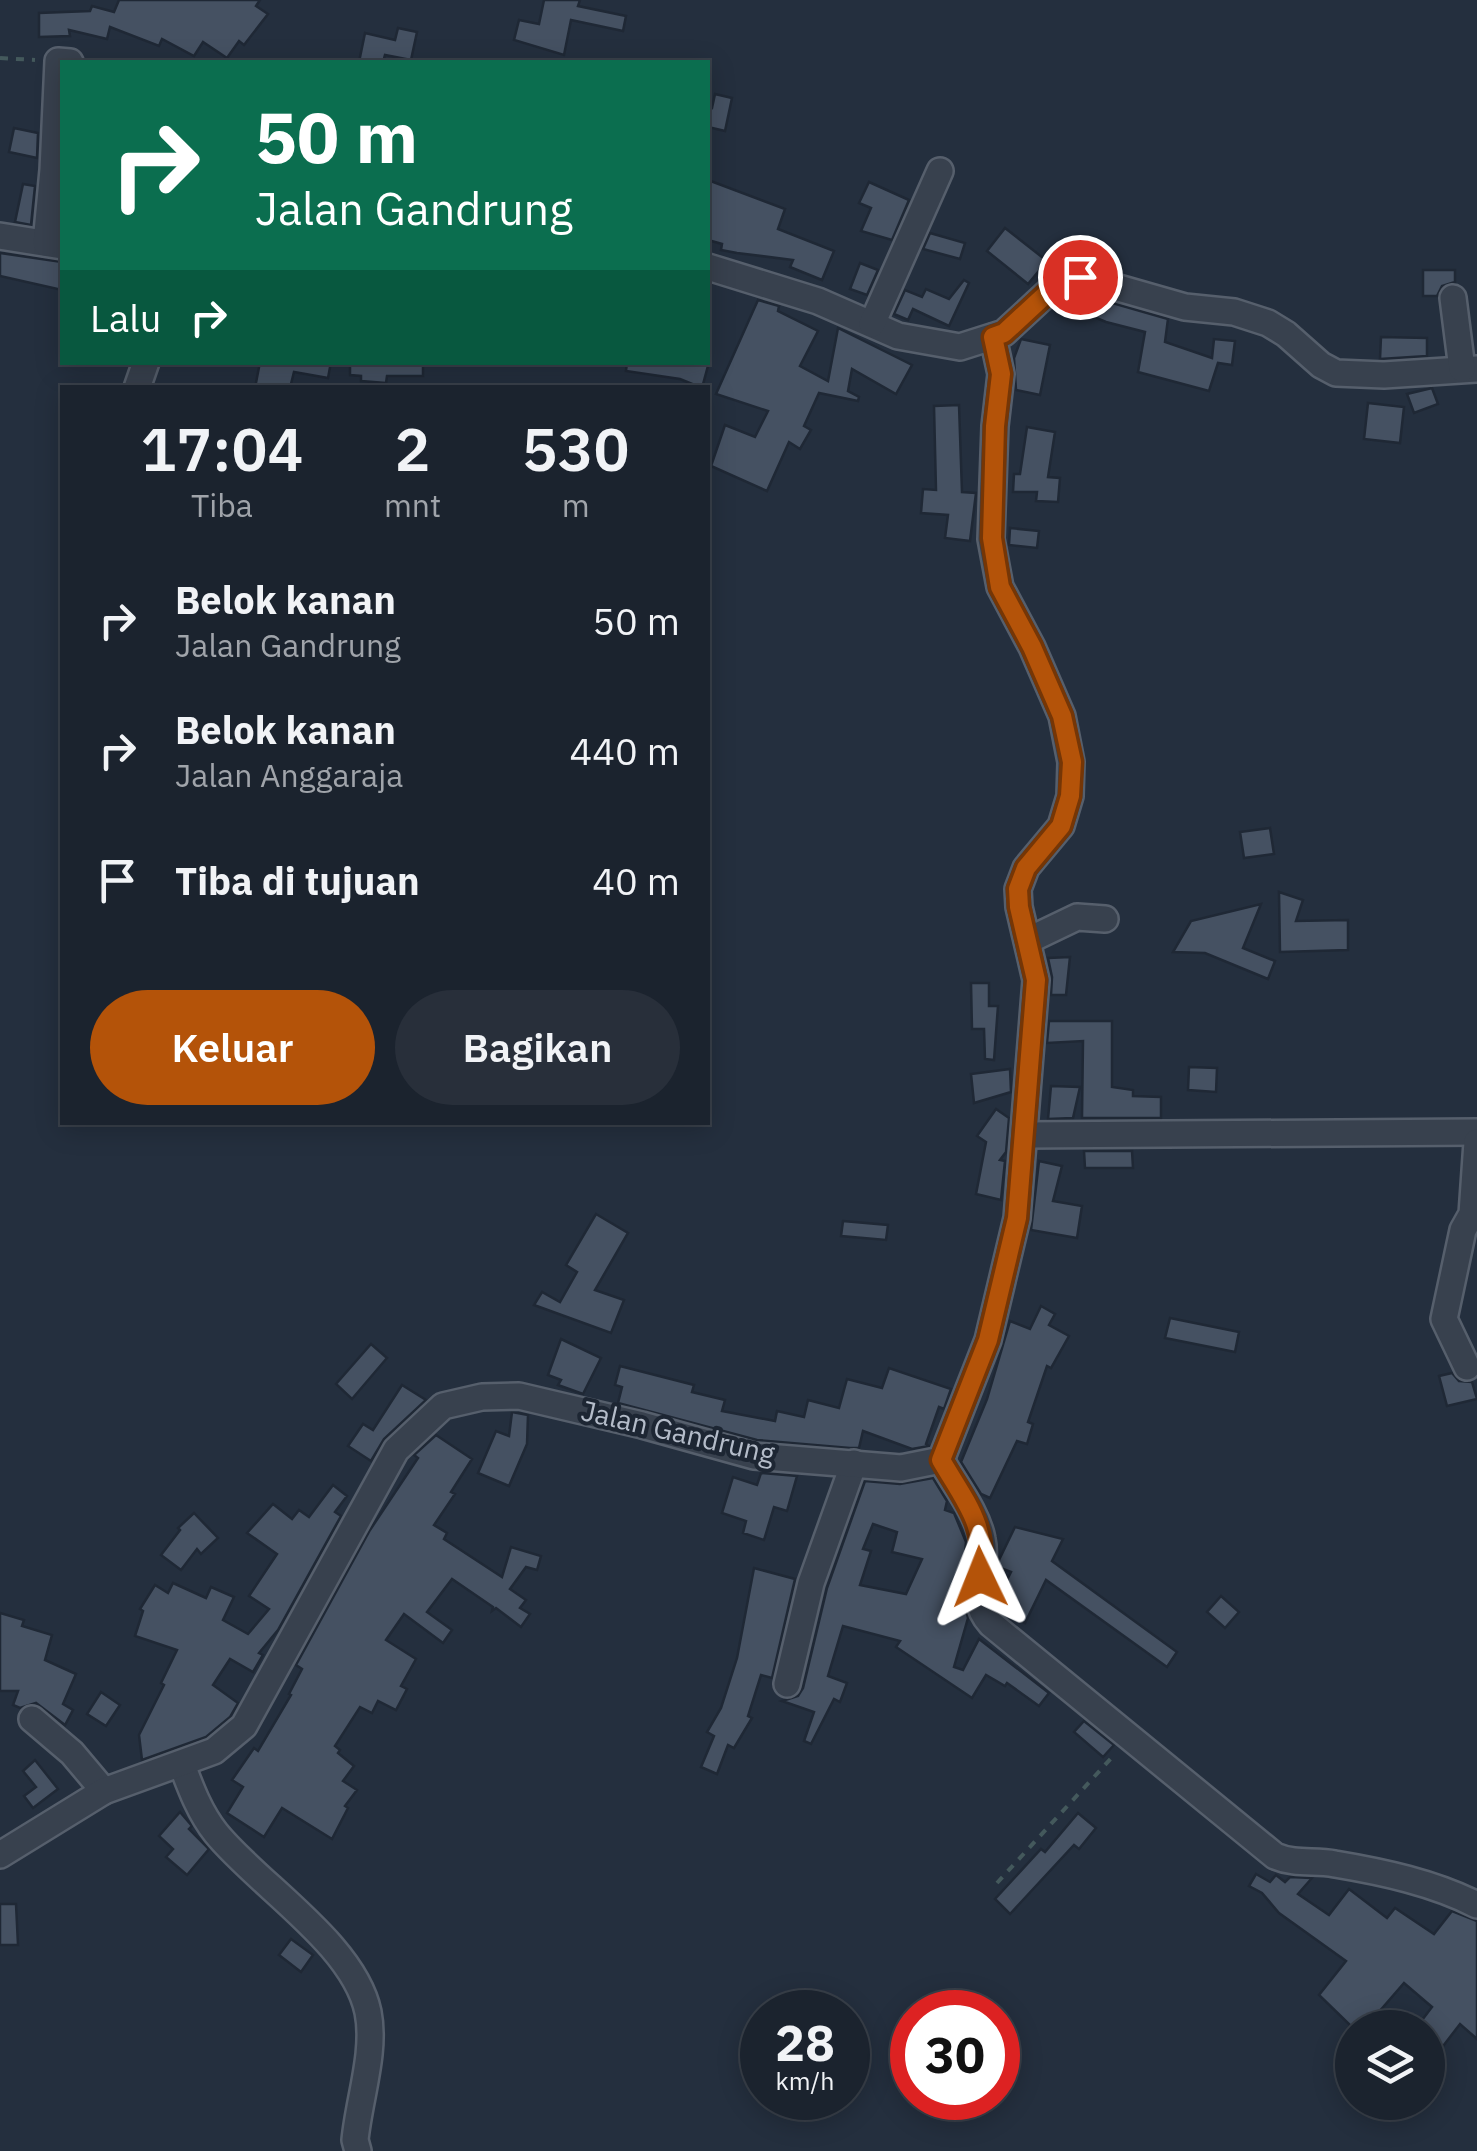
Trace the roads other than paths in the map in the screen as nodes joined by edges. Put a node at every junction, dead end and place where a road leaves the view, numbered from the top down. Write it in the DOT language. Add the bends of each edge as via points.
graph roads {
  1 [pos="60,101"];
  2 [pos="940,171"];
  3 [pos="0,236"];
  4 [pos="54,245"];
  5 [pos="710,268"];
  6 [pos="1452,298"];
  7 [pos="872,324"];
  8 [pos="993,337"];
  9 [pos="1470,369"];
  10 [pos="1106,918"];
  11 [pos="1028,940"];
  12 [pos="1477,1132"];
  13 [pos="1026,1136"];
  14 [pos="1477,1142"];
  15 [pos="1467,1366"];
  16 [pos="941,1460"];
  17 [pos="854,1463"];
  18 [pos="787,1684"];
  19 [pos="32,1718"];
  20 [pos="182,1765"];
  21 [pos="104,1792"];
  22 [pos="0,1855"];
  23 [pos="1477,1905"];
  24 [pos="358,2151"];
  1 -- 4 [label="street"];
  2 -- 7 [label="street"];
  3 -- 4 [label="street"];
  5 -- 7 [label="street"];
  6 -- 9 [label="street"];
  7 -- 8 [label="street" via="898,336 960,347"];
  8 -- 9 [label="street" via="1057,284 1080,277 1268,322 1336,373"];
  8 -- 11 [label="street" via="1001,374 992,538 997,571 1062,716 1072,762 1061,826 1026,868 1018,889"];
  10 -- 11 [label="street" via="1076,917"];
  11 -- 13 [label="street" via="1036,980"];
  12 -- 13 [label="street"];
  13 -- 16 [label="street" via="1017,1218 988,1340"];
  14 -- 15 [label="street" via="1472,1214 1444,1319"];
  16 -- 17 [label="street, Jalan Gandrung" via="901,1468"];
  16 -- 23 [label="street" via="982,1535 982,1614 1288,1862 1332,1863 1440,1888"];
  17 -- 18 [label="street" via="811,1583"];
  17 -- 20 [label="street, Jalan Gandrung" via="754,1456 520,1396 442,1406 396,1450 244,1726 214,1751"];
  19 -- 21 [label="street"];
  20 -- 21 [label="street, Jalan Gandrung"];
  20 -- 24 [label="street" via="214,1831 318,1934 365,2000 370,2025"];
  21 -- 22 [label="street, Jalan Gandrung"];
}
